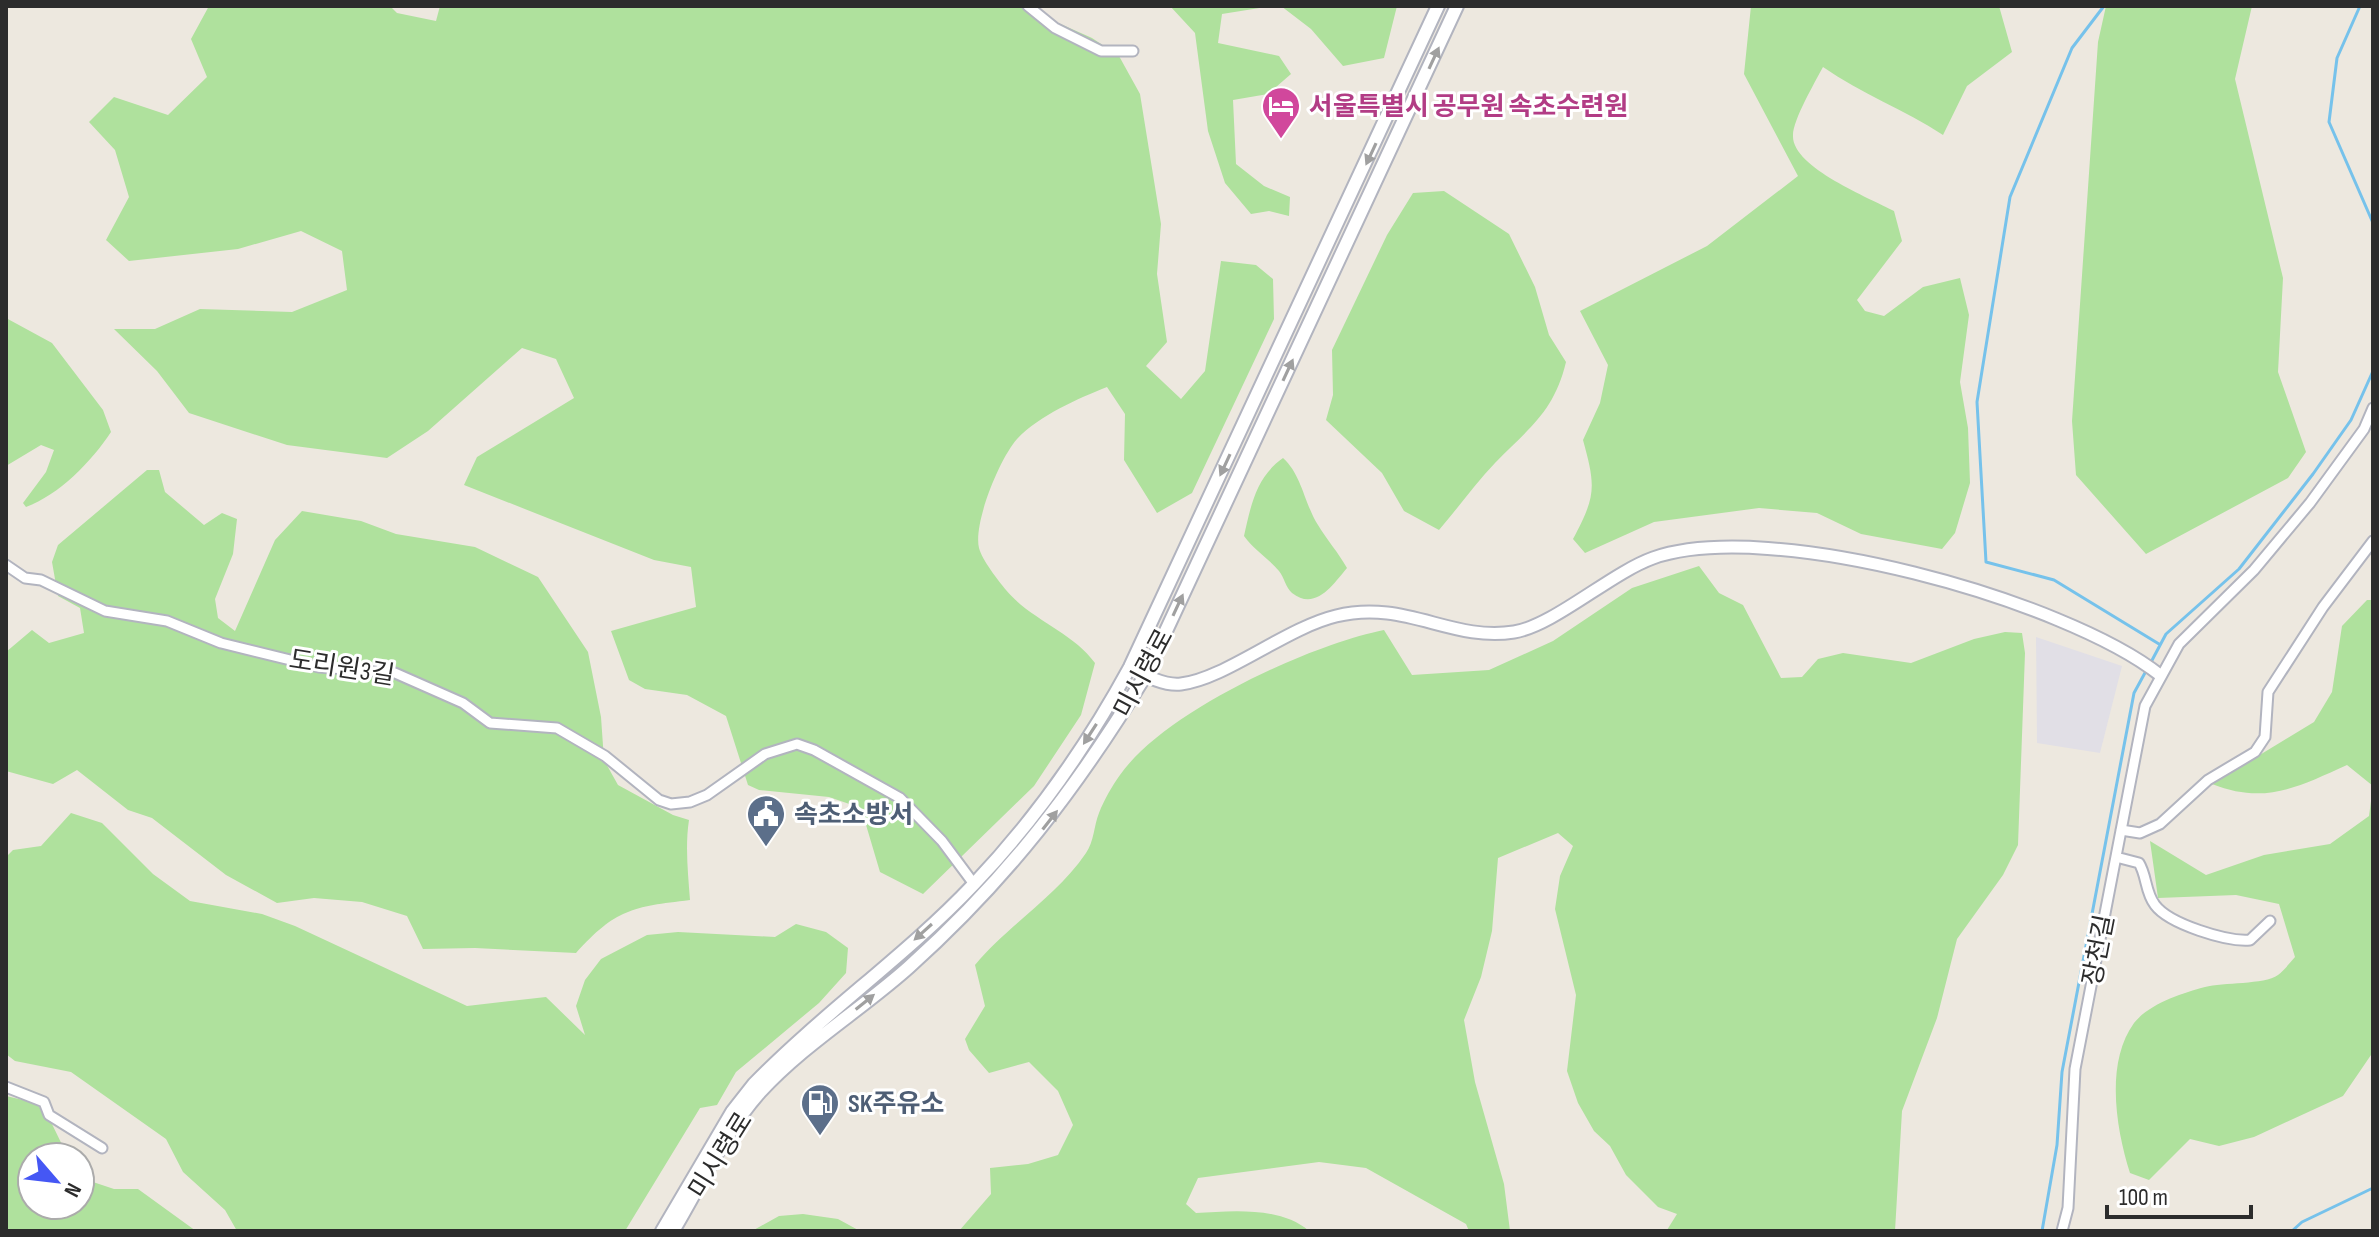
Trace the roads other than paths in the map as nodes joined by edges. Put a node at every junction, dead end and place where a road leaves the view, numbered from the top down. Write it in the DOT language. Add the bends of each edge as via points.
graph roads {
  1 [pos="1028,6"];
  2 [pos="1438,6"];
  3 [pos="1457,6"];
  4 [pos="1133,51"];
  5 [pos="2373,408"];
  6 [pos="2373,541"];
  7 [pos="6,565"];
  8 [pos="1130,667"];
  9 [pos="2158,673"];
  10 [pos="1145,676"];
  11 [pos="2121,830"];
  12 [pos="2116,857"];
  13 [pos="974,884"];
  14 [pos="2270,921"];
  15 [pos="6,1087"];
  16 [pos="102,1148"];
  17 [pos="662,1231"];
  18 [pos="673,1231"];
  19 [pos="2062,1231"];
  1 -- 4 [label="street" via="1055,28 1101,51"];
  2 -- 8 [label="main road, 미시령로, one-way"];
  10 -- 3 [label="main road, 미시령로, one-way"];
  5 -- 9 [label="street, 장천길" via="2364,429 2310,503"];
  6 -- 11 [label="street" via="2268,692 2265,737 2255,752 2208,780 2160,824 2140,833"];
  7 -- 13 [label="street, 도리원3길" via="105,611 167,621 221,643 319,667 395,673 463,703 490,723 557,728 671,804 707,795 765,754 797,744 900,798"];
  8 -- 10 [label="street"];
  8 -- 13 [label="main road, 미시령로, one-way" via="1060,781"];
  9 -- 10 [label="street" via="2102,636 1959,585 1855,560 1769,547 1707,546 1652,558 1518,632 1479,636 1428,618 1385,611 1336,616 1281,637 1212,674 1179,684"];
  9 -- 11 [label="street, 장천길" via="2145,706"];
  18 -- 10 [label="main road, 미시령로, one-way" via="760,1092 906,969 1020,856 1086,771"];
  11 -- 12 [label="street, 장천길"];
  12 -- 14 [label="street" via="2139,863 2157,909 2203,933 2250,940"];
  12 -- 19 [label="street, 장천길" via="2075,1069 2068,1208"];
  13 -- 17 [label="main road, 미시령로, one-way" via="754,1084"];
  15 -- 16 [label="street" via="44,1102 49,1115"];
}
